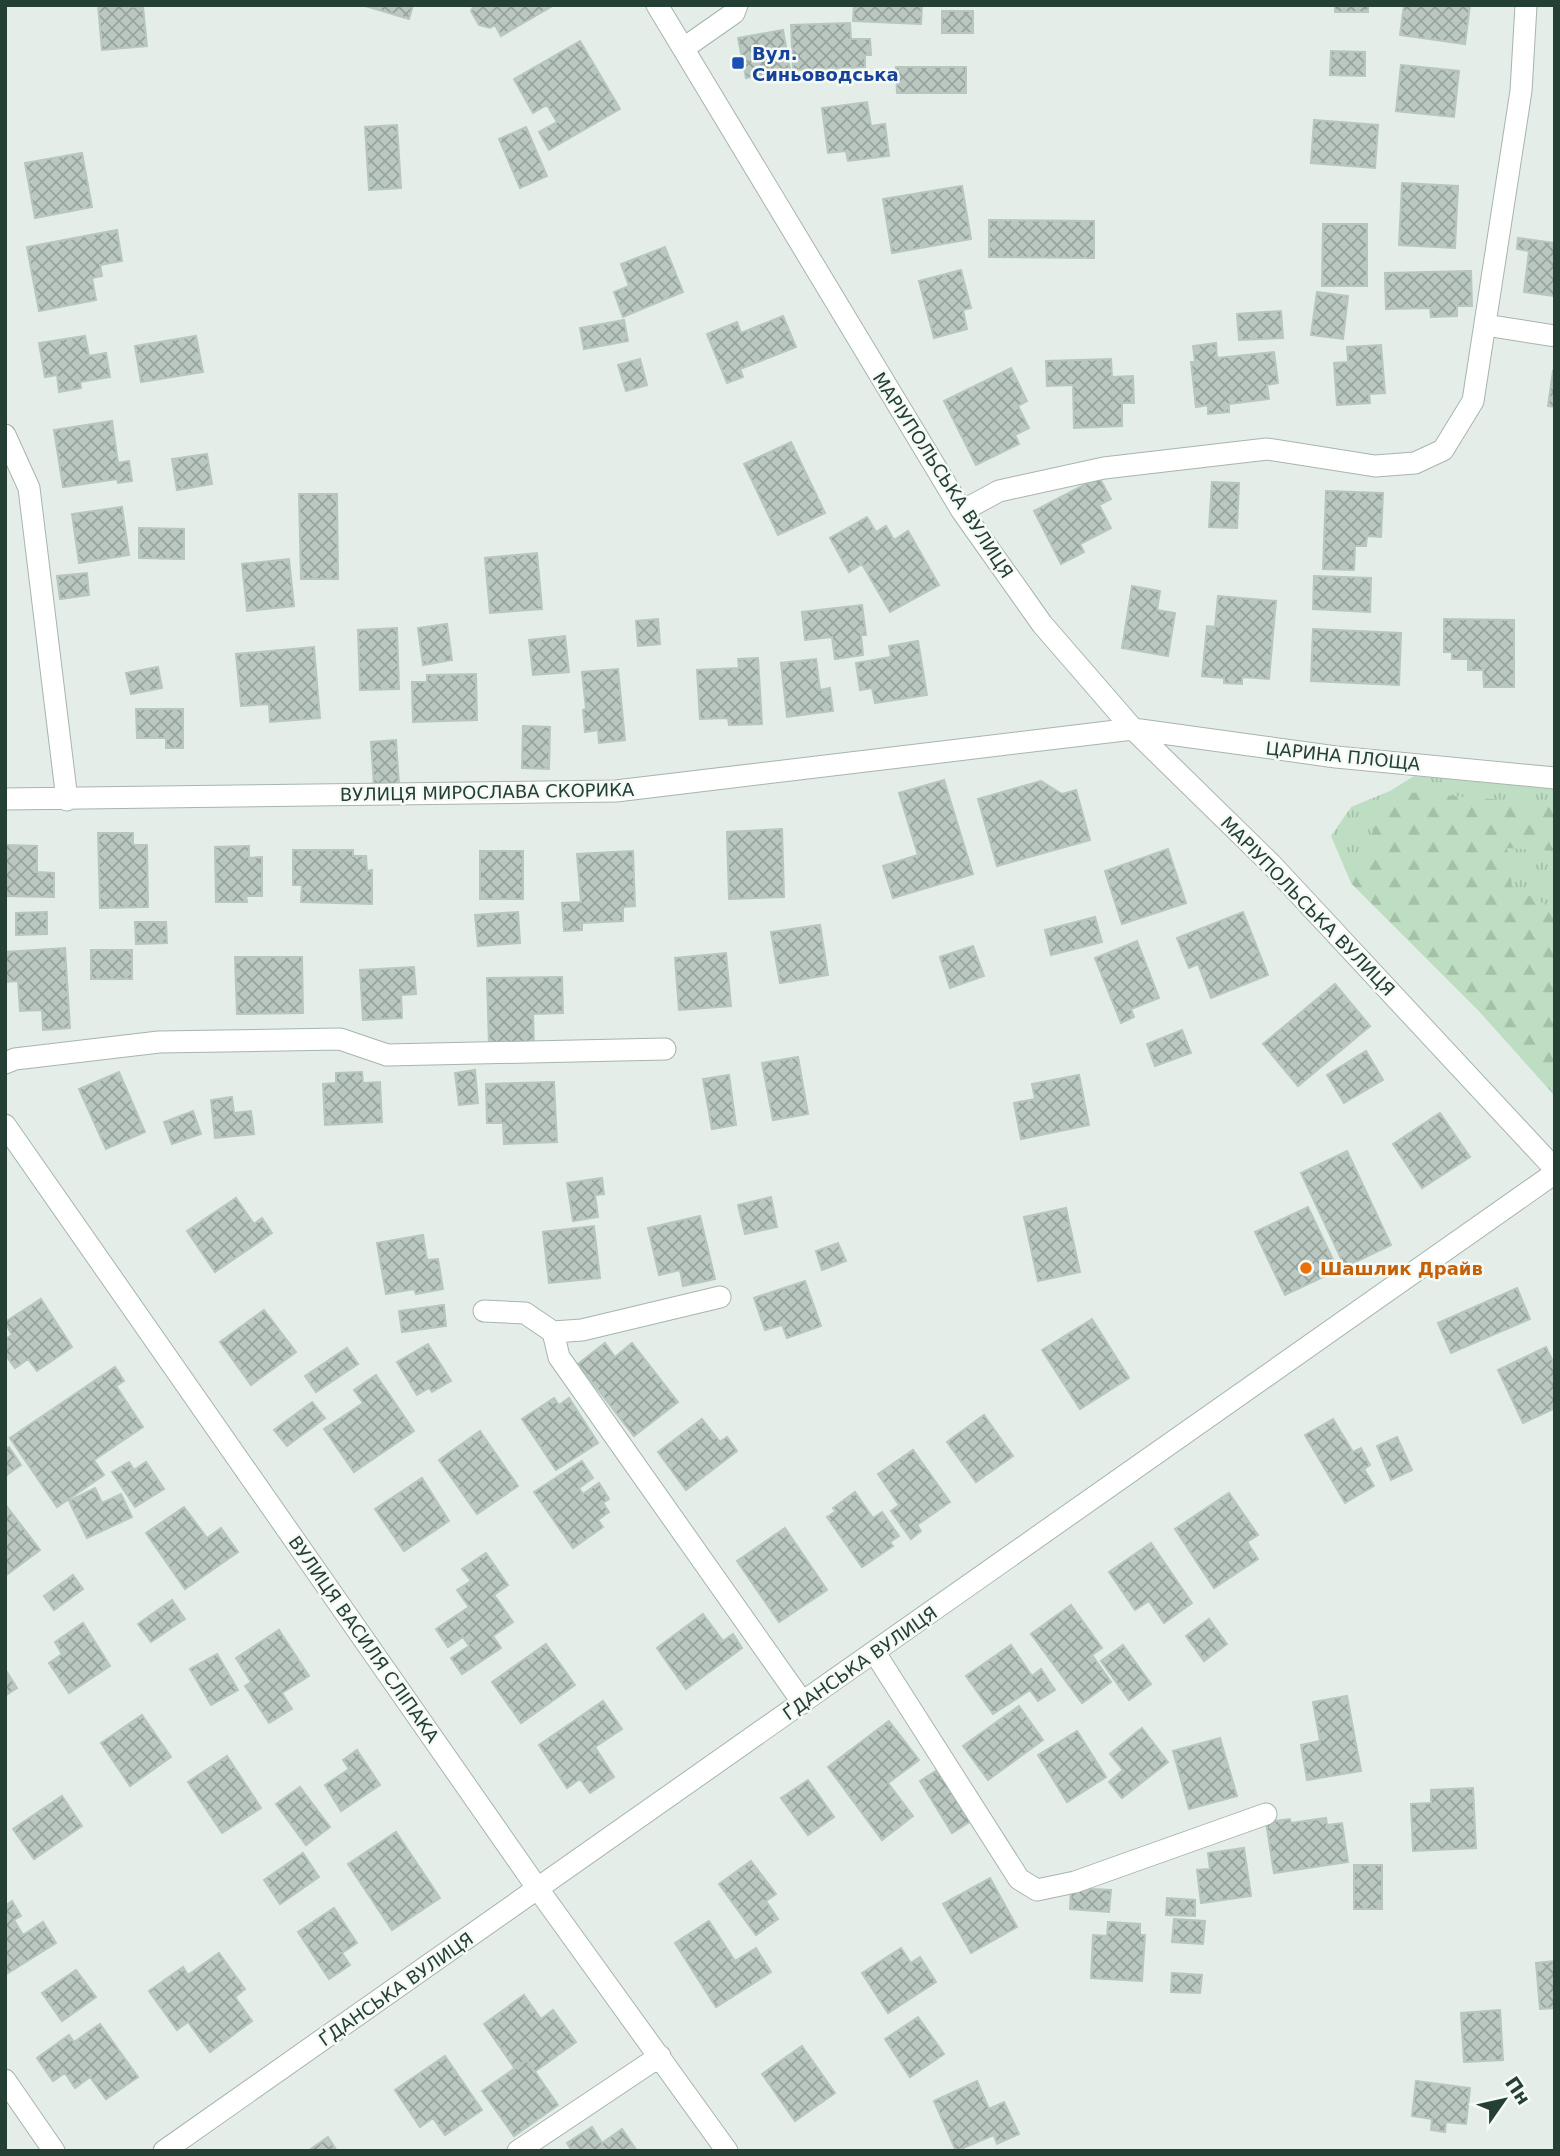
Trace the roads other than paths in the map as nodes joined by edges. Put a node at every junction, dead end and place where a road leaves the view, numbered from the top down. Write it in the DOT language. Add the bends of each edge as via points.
graph roads {
  1 [pos="657,5"];
  2 [pos="737,5"];
  3 [pos="1526,5"];
  4 [pos="684,48"];
  5 [pos="1485,325"];
  6 [pos="1555,336"];
  7 [pos="5,435"];
  8 [pos="962,511"];
  9 [pos="1133,729"];
  10 [pos="1555,778"];
  11 [pos="5,799"];
  12 [pos="67,800"];
  13 [pos="666,1049"];
  14 [pos="5,1063"];
  15 [pos="9,1139"];
  16 [pos="1555,1171"];
  17 [pos="720,1297"];
  18 [pos="484,1311"];
  19 [pos="553,1332"];
  20 [pos="874,1653"];
  21 [pos="803,1703"];
  22 [pos="1266,1814"];
  23 [pos="538,1889"];
  24 [pos="660,2056"];
  25 [pos="5,2080"];
  26 [pos="54,2151"];
  27 [pos="164,2151"];
  28 [pos="518,2151"];
  29 [pos="727,2151"];
  1 -- 4 [label="street, МАРІУПОЛЬСЬКА ВУЛИЦЯ"];
  2 -- 4 [label="street" via="734,13"];
  3 -- 5 [label="street" via="1521,91"];
  4 -- 8 [label="street, МАРІУПОЛЬСЬКА ВУЛИЦЯ"];
  5 -- 6 [label="street"];
  5 -- 8 [label="street" via="1473,401 1443,450 1415,463 1375,466 1267,449 1104,468 999,491"];
  7 -- 12 [label="street" via="29,488"];
  8 -- 9 [label="street, МАРІУПОЛЬСЬКА ВУЛИЦЯ" via="1042,624"];
  9 -- 10 [label="street, ЦАРИНА ПЛОЩА" via="1336,757"];
  9 -- 12 [label="street, ВУЛИЦЯ МИРОСЛАВА СКОРИКА" via="616,791"];
  9 -- 16 [label="street, МАРІУПОЛЬСЬКА ВУЛИЦЯ" via="1271,864"];
  11 -- 12 [label="street, ВУЛИЦЯ МИРОСЛАВА СКОРИКА"];
  13 -- 14 [label="street" via="387,1055 340,1039 159,1042"];
  15 -- 23 [label="street, ВУЛИЦЯ ВАСИЛЯ СЛІПАКА"];
  16 -- 20 [label="street, ҐДАНСЬКА ВУЛИЦЯ"];
  17 -- 19 [label="street" via="582,1330"];
  18 -- 19 [label="street" via="525,1312"];
  19 -- 21 [label="street" via="559,1357"];
  20 -- 21 [label="street, ҐДАНСЬКА ВУЛИЦЯ"];
  20 -- 22 [label="street" via="1019,1880 1037,1890 1075,1882"];
  21 -- 23 [label="street, ҐДАНСЬКА ВУЛИЦЯ"];
  23 -- 24 [label="street, ВУЛИЦЯ ВАСИЛЯ СЛІПАКА"];
  23 -- 27 [label="street, ҐДАНСЬКА ВУЛИЦЯ"];
  24 -- 28 [label="street"];
  24 -- 29 [label="street, ВУЛИЦЯ ВАСИЛЯ СЛІПАКА"];
  25 -- 26 [label="street"];
}
